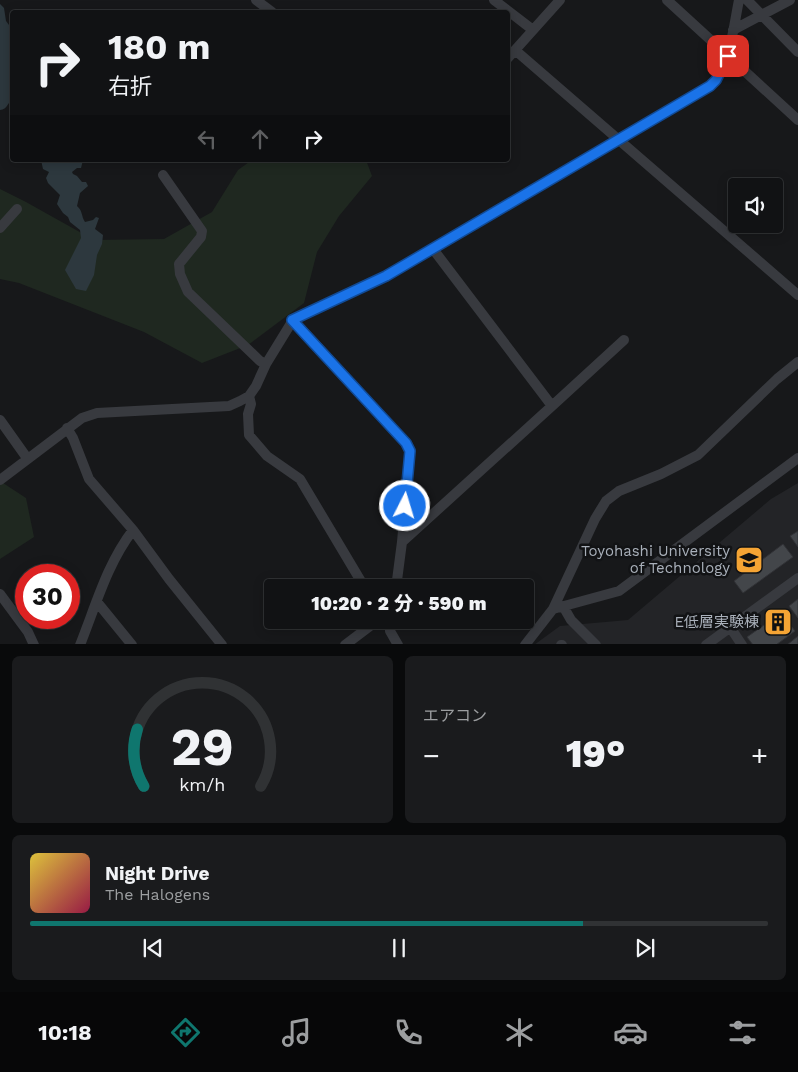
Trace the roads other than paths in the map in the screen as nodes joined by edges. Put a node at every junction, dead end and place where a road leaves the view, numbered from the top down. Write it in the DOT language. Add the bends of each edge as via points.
graph roads {
  1 [pos="494,0"];
  2 [pos="560,0"];
  3 [pos="667,0"];
  4 [pos="739,0"];
  5 [pos="747,0"];
  6 [pos="790,0"];
  7 [pos="260,1"];
  8 [pos="270,10"];
  9 [pos="507,10"];
  10 [pos="510,12"];
  11 [pos="761,15"];
  12 [pos="533,30"];
  13 [pos="733,30"];
  14 [pos="798,52"];
  15 [pos="511,54"];
  16 [pos="728,56"];
  17 [pos="798,120"];
  18 [pos="619,140"];
  19 [pos="163,175"];
  20 [pos="17,209"];
  21 [pos="0,228"];
  22 [pos="434,249"];
  23 [pos="798,295"];
  24 [pos="292,320"];
  25 [pos="624,340"];
  26 [pos="798,362"];
  27 [pos="266,364"];
  28 [pos="249,396"];
  29 [pos="552,406"];
  30 [pos="1,424"];
  31 [pos="67,428"];
  32 [pos="28,458"];
  33 [pos="798,458"];
  34 [pos="0,480"];
  35 [pos="133,530"];
  36 [pos="402,542"];
  37 [pos="798,578"];
  38 [pos="360,579"];
  39 [pos="397,579"];
  40 [pos="0,594"];
  41 [pos="97,602"];
  42 [pos="558,607"];
  43 [pos="730,627"];
  44 [pos="366,629"];
  45 [pos="390,631"];
  46 [pos="34,644"];
  47 [pos="80,644"];
  48 [pos="132,644"];
  49 [pos="222,644"];
  50 [pos="346,644"];
  51 [pos="398,644"];
  52 [pos="525,644"];
  53 [pos="596,644"];
  54 [pos="706,644"];
  55 [pos="742,644"];
  1 -- 9 [label="street"];
  2 -- 12 [label="street"];
  3 -- 16 [label="street"];
  4 -- 13 [label="street"];
  5 -- 11 [label="street"];
  6 -- 11 [label="street"];
  7 -- 8 [label="street"];
  10 -- 12 [label="street"];
  11 -- 13 [label="street"];
  11 -- 14 [label="street"];
  12 -- 15 [label="street"];
  13 -- 16 [label="street"];
  15 -- 18 [label="street"];
  16 -- 17 [label="street"];
  16 -- 18 [label="street" via="710,86"];
  18 -- 22 [label="street"];
  18 -- 23 [label="street"];
  19 -- 27 [label="street" via="202,231 180,264 180,274 188,292 260,362"];
  20 -- 21 [label="street"];
  22 -- 24 [label="street" via="386,276"];
  22 -- 29 [label="street"];
  24 -- 27 [label="street"];
  24 -- 36 [label="street" via="410,451"];
  25 -- 29 [label="street"];
  26 -- 42 [label="street" via="698,455 619,491 606,501 594,519"];
  27 -- 28 [label="street"];
  28 -- 31 [label="street" via="229,406 97,412"];
  28 -- 38 [label="street" via="249,435 267,456 300,478"];
  29 -- 36 [label="street"];
  30 -- 32 [label="street"];
  31 -- 32 [label="street"];
  31 -- 35 [label="street" via="89,479"];
  32 -- 34 [label="street"];
  33 -- 42 [label="street" via="620,590"];
  35 -- 41 [label="street" via="106,575"];
  35 -- 49 [label="street"];
  36 -- 39 [label="street"];
  37 -- 43 [label="street"];
  40 -- 46 [label="street"];
  41 -- 47 [label="street"];
  41 -- 48 [label="street"];
  42 -- 52 [label="street"];
  42 -- 53 [label="street"];
  43 -- 54 [label="street"];
  43 -- 55 [label="street"];
  44 -- 50 [label="street"];
  45 -- 51 [label="street"];
}
